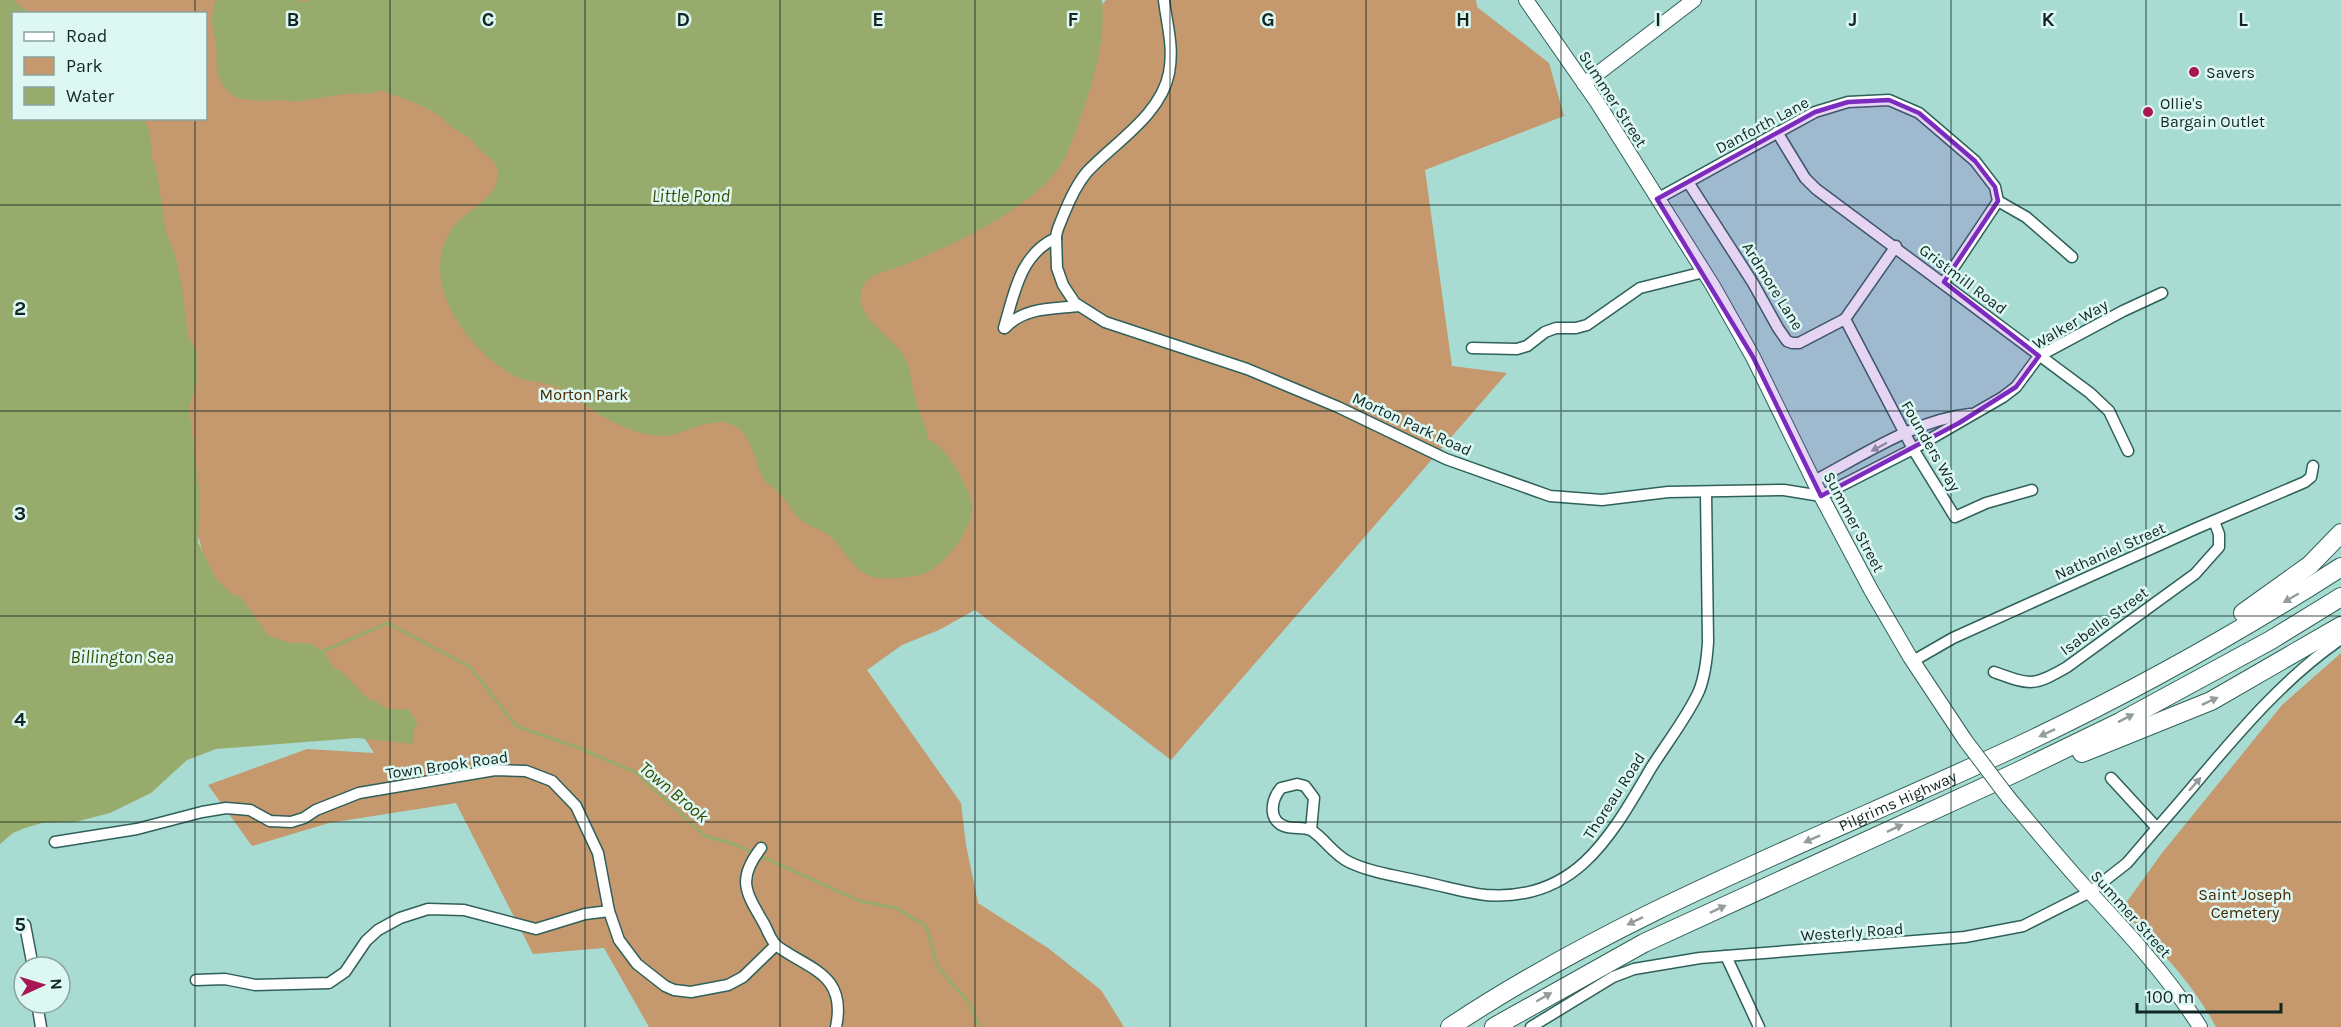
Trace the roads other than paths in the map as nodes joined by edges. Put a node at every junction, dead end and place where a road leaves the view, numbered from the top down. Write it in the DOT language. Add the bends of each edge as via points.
graph roads {
  1 [pos="1164,0"];
  2 [pos="1526,0"];
  3 [pos="1694,0"];
  4 [pos="1584,84"];
  5 [pos="1777,132"];
  6 [pos="1688,182"];
  7 [pos="1657,199"];
  8 [pos="1998,201"];
  9 [pos="1056,238"];
  10 [pos="1896,246"];
  11 [pos="2072,257"];
  12 [pos="1704,272"];
  13 [pos="1944,282"];
  14 [pos="2162,293"];
  15 [pos="1079,306"];
  16 [pos="1845,319"];
  17 [pos="1472,348"];
  18 [pos="2039,356"];
  19 [pos="1973,413"];
  20 [pos="1905,433"];
  21 [pos="1913,449"];
  22 [pos="2128,451"];
  23 [pos="2313,466"];
  24 [pos="1814,481"];
  25 [pos="2032,490"];
  26 [pos="1706,492"];
  27 [pos="1821,496"];
  28 [pos="2214,521"];
  29 [pos="2341,533"];
  30 [pos="2341,567"];
  31 [pos="2341,597"];
  32 [pos="2341,626"];
  33 [pos="2341,639"];
  34 [pos="1913,661"];
  35 [pos="1994,672"];
  36 [pos="2078,718"];
  37 [pos="2017,772"];
  38 [pos="2111,778"];
  39 [pos="2157,828"];
  40 [pos="1311,830"];
  41 [pos="55,842"];
  42 [pos="761,848"];
  43 [pos="2090,892"];
  44 [pos="609,911"];
  45 [pos="26,925"];
  46 [pos="776,945"];
  47 [pos="31,955"];
  48 [pos="1726,956"];
  49 [pos="196,980"];
  50 [pos="836,1027"];
  51 [pos="1450,1027"];
  52 [pos="1494,1027"];
  53 [pos="1531,1027"];
  54 [pos="1759,1027"];
  55 [pos="2200,1027"];
  1 -- 9 [label="street" via="1170,29 1165,88 1137,125 1078,183"];
  2 -- 4 [label="main road, Summer Street"];
  3 -- 4 [label="main road"];
  4 -- 7 [label="main road, Summer Street"];
  5 -- 6 [label="street, Danforth Lane"];
  5 -- 8 [label="street, Danforth Lane" via="1815,112 1848,102 1889,100 1919,113 1975,161 1995,187"];
  5 -- 10 [label="street, Gristmill Road" via="1816,189"];
  6 -- 7 [label="street, Danforth Lane"];
  6 -- 16 [label="street, Ardmore Lane" via="1787,341 1799,343"];
  7 -- 12 [label="main road, Summer Street"];
  8 -- 11 [label="street" via="2026,217"];
  8 -- 13 [label="street"];
  9 -- 15 [label="street, Morton Park Road" via="1059,277"];
  9 -- 15 [label="street" via="1044,244 1022,271 1004,328 1029,312"];
  10 -- 13 [label="street, Gristmill Road"];
  10 -- 16 [label="street, Ardmore Lane"];
  12 -- 17 [label="street" via="1640,288 1587,325 1556,328 1527,346"];
  12 -- 24 [label="main road, Summer Street" via="1753,357"];
  13 -- 18 [label="street, Gristmill Road"];
  14 -- 18 [label="street, Walker Way"];
  15 -- 26 [label="street, Morton Park Road" via="1104,322 1247,369 1446,459 1550,496 1602,500"];
  16 -- 20 [label="street, Founders Way"];
  18 -- 19 [label="street, Walker Way" via="2016,387"];
  18 -- 22 [label="street, Gristmill Road" via="2109,411"];
  19 -- 20 [label="street, Walker Way" via="1955,415"];
  19 -- 21 [label="street, Walker Way"];
  20 -- 21 [label="street, Founders Way"];
  20 -- 24 [label="street, Walker Way, one-way"];
  21 -- 25 [label="street, Founders Way" via="1955,517 1986,502"];
  21 -- 27 [label="street, Walker Way"];
  23 -- 28 [label="street, Nathaniel Street" via="2311,477 2305,482"];
  24 -- 27 [label="main road, Summer Street"];
  26 -- 27 [label="street, Morton Park Road" via="1784,490"];
  26 -- 40 [label="street, Thoreau Road" via="1708,642 1699,691 1626,811 1586,864 1545,888 1520,894 1485,895 1350,863"];
  27 -- 34 [label="main road, Summer Street"];
  28 -- 34 [label="street, Nathaniel Street" via="1953,638"];
  28 -- 35 [label="street, Isabelle Street" via="2219,549 2195,574 2067,667 2048,679 2027,683"];
  29 -- 36 [label="highway" via="2310,565 2257,604"];
  30 -- 36 [label="highway, Pilgrims Highway, one-way"];
  37 -- 31 [label="highway, Pilgrims Highway, one-way" via="2217,670"];
  37 -- 32 [label="highway, one-way" via="2064,760 2211,701"];
  39 -- 33 [label="street, Westerly Road, one-way" via="2262,706"];
  34 -- 43 [label="main road, Summer Street, bridge" via="1965,740"];
  36 -- 51 [label="highway, Pilgrims Highway, one-way" via="1617,930 1530,977"];
  52 -- 37 [label="highway, Pilgrims Highway, one-way" via="1644,943"];
  38 -- 39 [label="street"];
  39 -- 43 [label="street, Westerly Road" via="2127,863"];
  40 -- 40 [label="street" via="1286,826 1276,819 1273,800 1281,788 1297,784 1312,792"];
  41 -- 44 [label="street, Town Brook Road" via="137,829 226,808 250,810 270,821 291,822 359,792 516,770 546,777 576,807 598,853"];
  42 -- 46 [label="street" via="745,878 748,898"];
  43 -- 48 [label="street, Westerly Road" via="2023,926 1997,932"];
  43 -- 55 [label="main road, Summer Street" via="2142,948"];
  44 -- 46 [label="street, Town Brook Road" via="619,940 631,956 665,986 678,991 728,985"];
  44 -- 49 [label="street" via="536,929 464,910 428,909 378,930 345,972 329,983 255,985"];
  45 -- 47 [label="street"];
  46 -- 50 [label="street" via="814,967 831,985 837,1003"];
  48 -- 53 [label="street, Westerly Road" via="1624,973"];
  48 -- 54 [label="street"];
}
